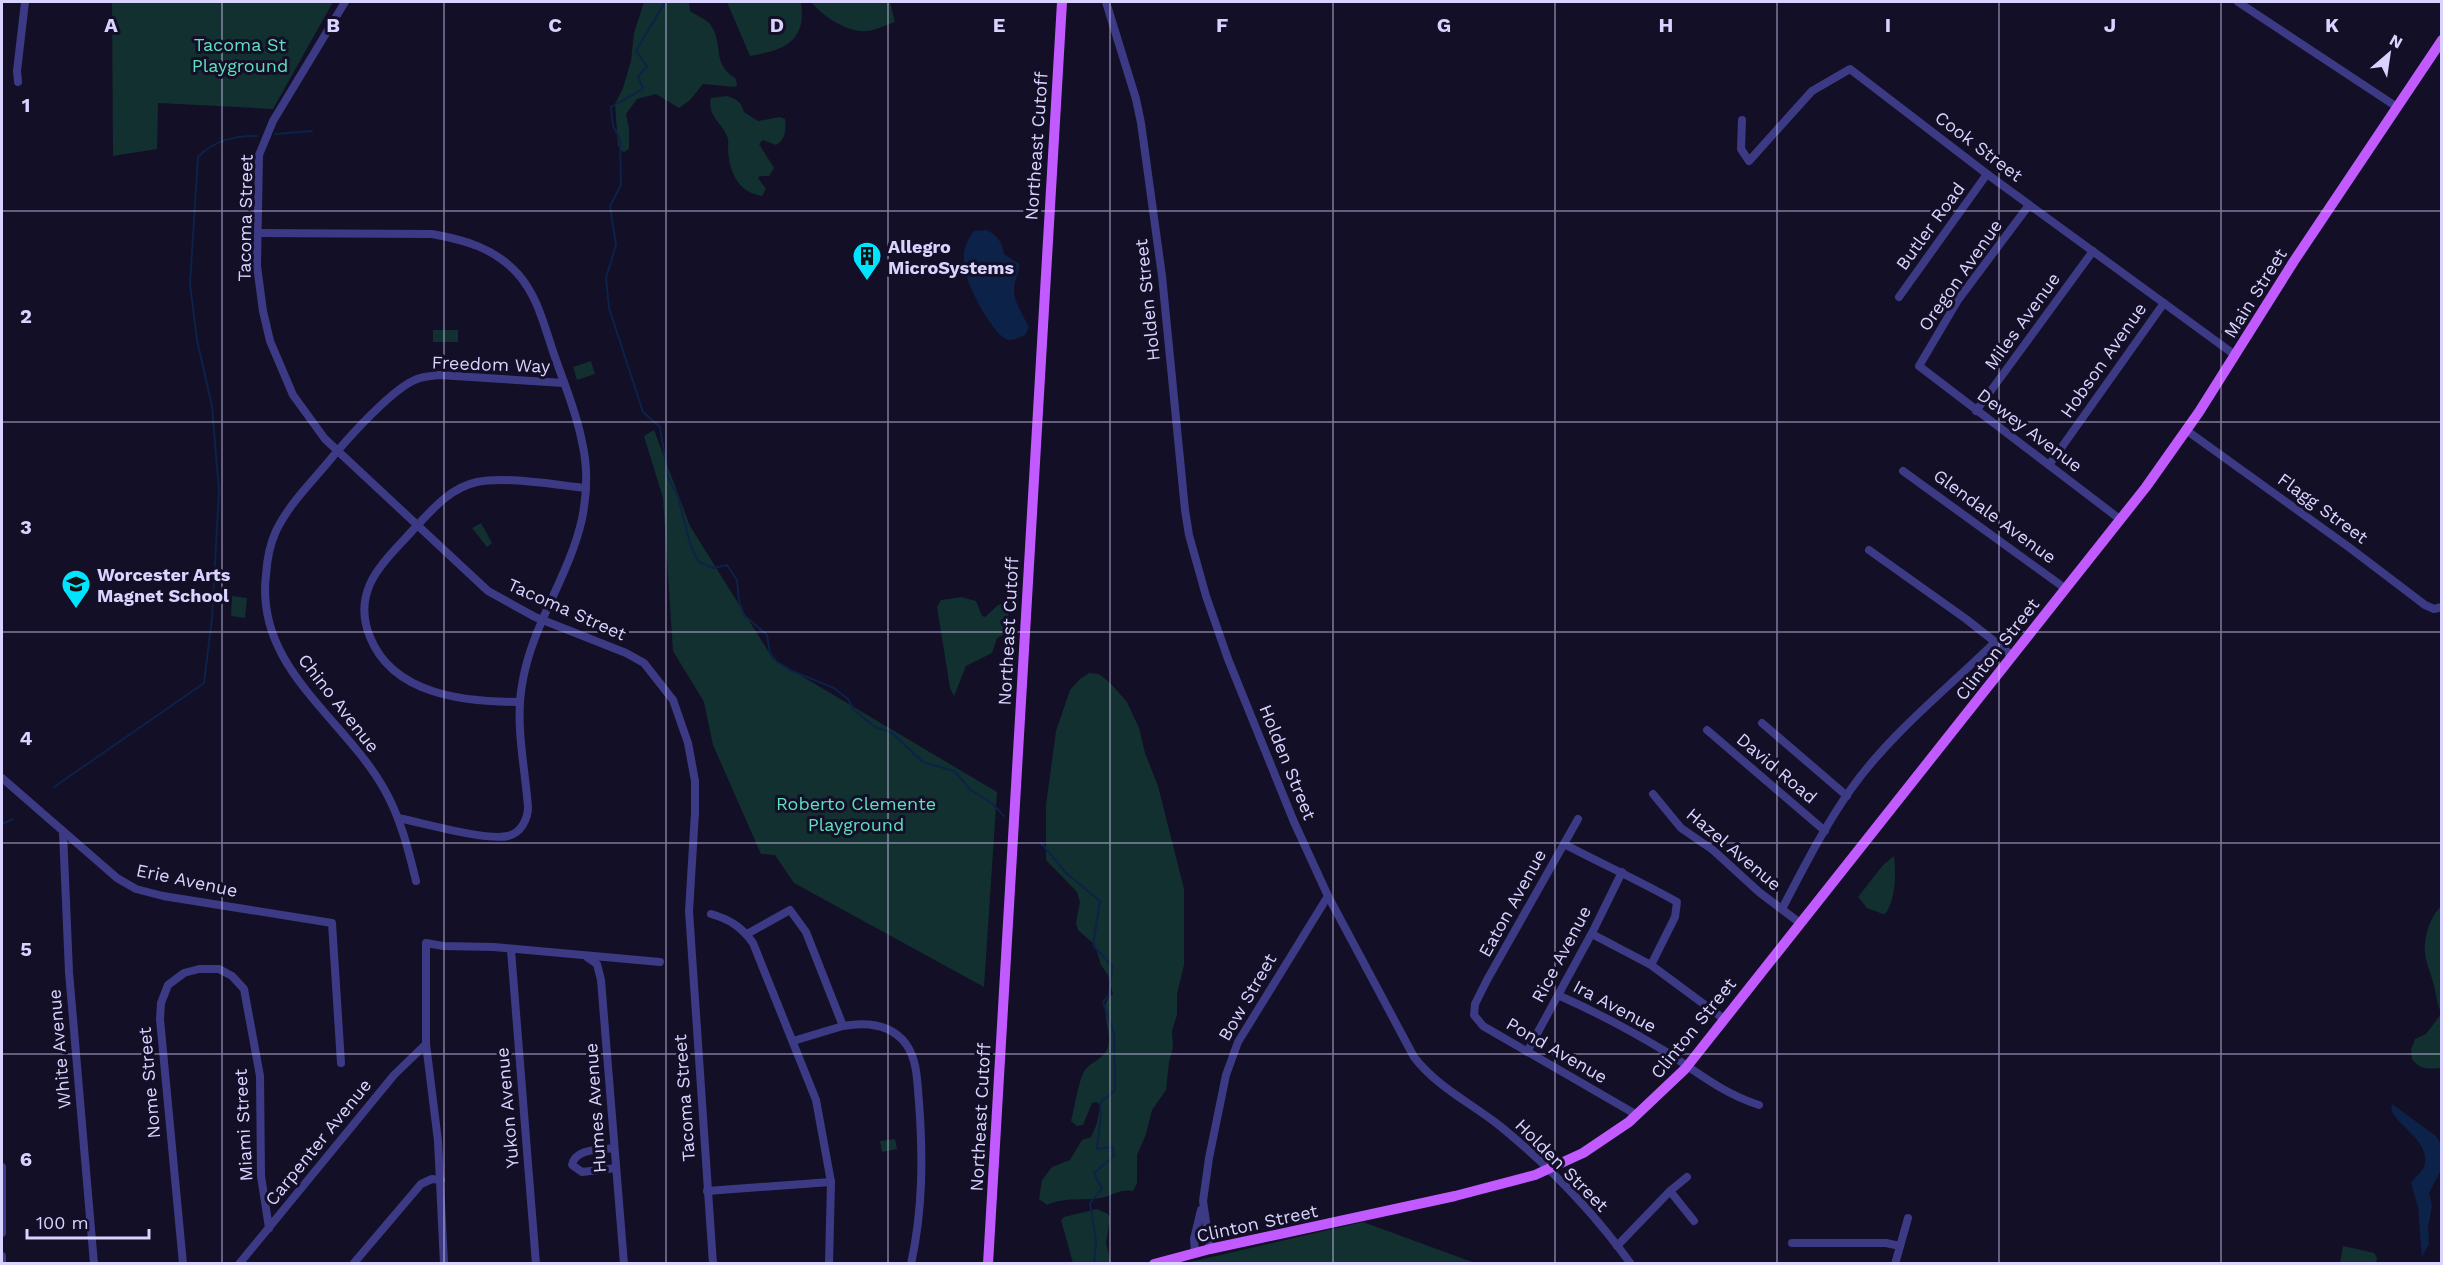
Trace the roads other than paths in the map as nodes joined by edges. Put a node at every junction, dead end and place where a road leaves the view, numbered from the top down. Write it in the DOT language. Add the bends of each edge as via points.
graph roads {
  1 [pos="25,2"];
  2 [pos="345,2"];
  3 [pos="1062,2"];
  4 [pos="1106,2"];
  5 [pos="2238,2"];
  6 [pos="2442,40"];
  7 [pos="18,82"];
  8 [pos="2397,107"];
  9 [pos="1742,120"];
  10 [pos="1988,174"];
  11 [pos="2029,205"];
  12 [pos="257,233"];
  13 [pos="2093,251"];
  14 [pos="1899,297"];
  15 [pos="2164,303"];
  16 [pos="2235,355"];
  17 [pos="1919,366"];
  18 [pos="564,383"];
  19 [pos="1976,411"];
  20 [pos="2186,430"];
  21 [pos="337,452"];
  22 [pos="2049,465"];
  23 [pos="1903,471"];
  24 [pos="586,488"];
  25 [pos="2121,520"];
  26 [pos="417,526"];
  27 [pos="1869,550"];
  28 [pos="2089,560"];
  29 [pos="2066,589"];
  30 [pos="2442,607"];
  31 [pos="543,620"];
  32 [pos="1995,642"];
  33 [pos="2013,656"];
  34 [pos="519,702"];
  35 [pos="1762,723"];
  36 [pos="1707,730"];
  37 [pos="2,778"];
  38 [pos="1653,794"];
  39 [pos="1847,796"];
  40 [pos="398,818"];
  41 [pos="1578,819"];
  42 [pos="1825,831"];
  43 [pos="63,832"];
  44 [pos="1564,844"];
  45 [pos="1622,872"];
  46 [pos="416,881"];
  47 [pos="1328,896"];
  48 [pos="1782,909"];
  49 [pos="711,914"];
  50 [pos="1800,923"];
  51 [pos="747,934"];
  52 [pos="1592,934"];
  53 [pos="511,950"];
  54 [pos="585,957"];
  55 [pos="660,962"];
  56 [pos="1651,965"];
  57 [pos="241,985"];
  58 [pos="1558,995"];
  59 [pos="1475,1004"];
  60 [pos="1724,1019"];
  61 [pos="843,1026"];
  62 [pos="793,1041"];
  63 [pos="426,1044"];
  64 [pos="1527,1052"];
  65 [pos="341,1063"];
  66 [pos="1687,1066"];
  67 [pos="1759,1105"];
  68 [pos="1637,1116"];
  69 [pos="614,1149"];
  70 [pos="2,1167"];
  71 [pos="616,1168"];
  72 [pos="1547,1169"];
  73 [pos="1687,1177"];
  74 [pos="441,1180"];
  75 [pos="831,1182"];
  76 [pos="707,1191"];
  77 [pos="1670,1191"];
  78 [pos="1204,1194"];
  79 [pos="1908,1218"];
  80 [pos="1694,1221"];
  81 [pos="269,1228"];
  82 [pos="2,1233"];
  83 [pos="1792,1243"];
  84 [pos="1617,1246"];
  85 [pos="1900,1246"];
  86 [pos="1210,1249"];
  87 [pos="1195,1252"];
  88 [pos="2,1256"];
  89 [pos="2,1263"];
  90 [pos="94,1263"];
  91 [pos="183,1263"];
  92 [pos="239,1263"];
  93 [pos="353,1263"];
  94 [pos="444,1263"];
  95 [pos="537,1263"];
  96 [pos="624,1263"];
  97 [pos="713,1263"];
  98 [pos="829,1263"];
  99 [pos="911,1263"];
  100 [pos="988,1263"];
  101 [pos="1154,1263"];
  102 [pos="1631,1263"];
  103 [pos="1895,1263"];
  1 -- 7 [label="street"];
  2 -- 12 [label="street, Tacoma Street" via="264,141 259,162"];
  3 -- 100 [label="main road, Northeast Cutoff"];
  4 -- 47 [label="street, Holden Street" via="1136,99 1147,163 1189,535 1228,659"];
  5 -- 8 [label="street"];
  6 -- 8 [label="main road, Main Street"];
  8 -- 16 [label="main road, Main Street"];
  9 -- 10 [label="street, Cook Street" via="1741,149 1749,161 1812,91 1850,69"];
  10 -- 11 [label="street, Cook Street"];
  10 -- 14 [label="street, Butler Road"];
  11 -- 13 [label="street, Cook Street"];
  11 -- 17 [label="street, Oregon Avenue" via="1958,300"];
  12 -- 18 [label="street" via="432,234 477,245 510,266 530,289"];
  12 -- 21 [label="street, Tacoma Street" via="258,278 270,341 293,395"];
  13 -- 15 [label="street, Cook Street"];
  13 -- 19 [label="street, Miles Avenue"];
  15 -- 16 [label="street, Cook Street"];
  15 -- 22 [label="street, Hobson Avenue"];
  16 -- 20 [label="main road, Main Street"];
  17 -- 19 [label="street, Dewey Avenue"];
  18 -- 21 [label="street, Freedom Way" via="423,377 399,390"];
  18 -- 24 [label="street" via="582,441"];
  19 -- 22 [label="street, Dewey Avenue"];
  20 -- 25 [label="main road, Main Street"];
  20 -- 30 [label="street, Flagg Street" via="2425,605"];
  21 -- 26 [label="street, Tacoma Street"];
  21 -- 40 [label="street, Chino Avenue" via="296,500 276,532 264,588 268,621 290,670 383,786"];
  22 -- 25 [label="street, Dewey Avenue"];
  23 -- 29 [label="street, Glendale Avenue"];
  24 -- 26 [label="street" via="509,480 476,482 443,500"];
  24 -- 31 [label="street" via="578,536"];
  25 -- 28 [label="main road, Main Street"];
  26 -- 31 [label="street, Tacoma Street" via="488,591"];
  26 -- 34 [label="street" via="370,584 364,613 379,655 386,665 418,686 492,702"];
  27 -- 32 [label="street"];
  28 -- 29 [label="main road, Clinton Street"];
  29 -- 33 [label="main road, Clinton Street"];
  31 -- 34 [label="street" via="526,664"];
  31 -- 76 [label="street, Tacoma Street" via="644,663 673,700 688,743 696,807 689,911"];
  32 -- 33 [label="street"];
  32 -- 39 [label="street, Clinton Street" via="1880,754"];
  33 -- 50 [label="main road, Clinton Street"];
  34 -- 40 [label="street" via="528,807 519,830 508,836 495,836"];
  35 -- 39 [label="street"];
  36 -- 42 [label="street, David Road"];
  37 -- 43 [label="street, Erie Avenue"];
  38 -- 48 [label="street, Hazel Avenue" via="1681,828"];
  39 -- 42 [label="street, Clinton Street"];
  40 -- 46 [label="street, Chino Avenue"];
  41 -- 44 [label="street, Eaton Avenue"];
  42 -- 48 [label="street, Clinton Street"];
  43 -- 65 [label="street, Erie Avenue" via="117,878 136,889 332,923"];
  43 -- 90 [label="street, White Avenue" via="69,972"];
  44 -- 45 [label="street"];
  44 -- 59 [label="street, Eaton Avenue"];
  45 -- 52 [label="street, Rice Avenue"];
  45 -- 56 [label="street" via="1677,903 1675,917"];
  47 -- 72 [label="street, Holden Street" via="1391,1016 1427,1073 1500,1126"];
  47 -- 78 [label="street, Bow Street" via="1234,1050"];
  48 -- 50 [label="street, Hazel Avenue"];
  49 -- 51 [label="street" via="728,919"];
  50 -- 60 [label="main road, Clinton Street"];
  51 -- 61 [label="street" via="790,910 806,932"];
  51 -- 62 [label="street"];
  52 -- 56 [label="street"];
  52 -- 58 [label="street, Rice Avenue"];
  53 -- 54 [label="street"];
  53 -- 63 [label="street" via="426,943"];
  53 -- 95 [label="street, Yukon Avenue"];
  54 -- 55 [label="street"];
  54 -- 69 [label="street, Humes Avenue" via="600,969"];
  56 -- 60 [label="street"];
  57 -- 81 [label="street, Miami Street" via="260,1075 261,1176"];
  57 -- 91 [label="street, Nome Street" via="219,969 189,971 168,985 161,1003"];
  58 -- 64 [label="street, Rice Avenue"];
  58 -- 66 [label="street, Ira Avenue" via="1612,1020"];
  59 -- 64 [label="street, Pond Avenue" via="1478,1022"];
  60 -- 66 [label="main road, Clinton Street"];
  61 -- 62 [label="street"];
  61 -- 99 [label="street" via="865,1023 882,1027 903,1041 914,1061 923,1171"];
  62 -- 75 [label="street" via="816,1100"];
  63 -- 74 [label="street"];
  63 -- 81 [label="street, Carpenter Avenue" via="394,1075"];
  64 -- 68 [label="street, Pond Avenue"];
  66 -- 67 [label="street, Ira Avenue" via="1723,1091"];
  66 -- 68 [label="main road, Clinton Street"];
  68 -- 72 [label="main road, Clinton Street" via="1583,1153"];
  69 -- 71 [label="street, Humes Avenue"];
  69 -- 71 [label="street" via="582,1153 572,1165 582,1172"];
  70 -- 82 [label="street"];
  71 -- 96 [label="street, Humes Avenue"];
  72 -- 84 [label="street, Holden Street"];
  72 -- 86 [label="main road, Clinton Street" via="1455,1197"];
  73 -- 77 [label="street"];
  74 -- 93 [label="street" via="432,1179 421,1185"];
  74 -- 94 [label="street"];
  75 -- 76 [label="street"];
  75 -- 98 [label="street"];
  76 -- 97 [label="street, Tacoma Street"];
  77 -- 80 [label="street"];
  77 -- 84 [label="street"];
  78 -- 86 [label="street, Bow Street" via="1203,1214"];
  78 -- 87 [label="street, Bow Street"];
  79 -- 85 [label="street"];
  81 -- 92 [label="street, Carpenter Avenue"];
  83 -- 85 [label="street"];
  84 -- 102 [label="street, Holden Street"];
  85 -- 103 [label="street"];
  86 -- 87 [label="main road, Clinton Street"];
  87 -- 101 [label="main road, Clinton Street"];
  88 -- 89 [label="street"];
}
